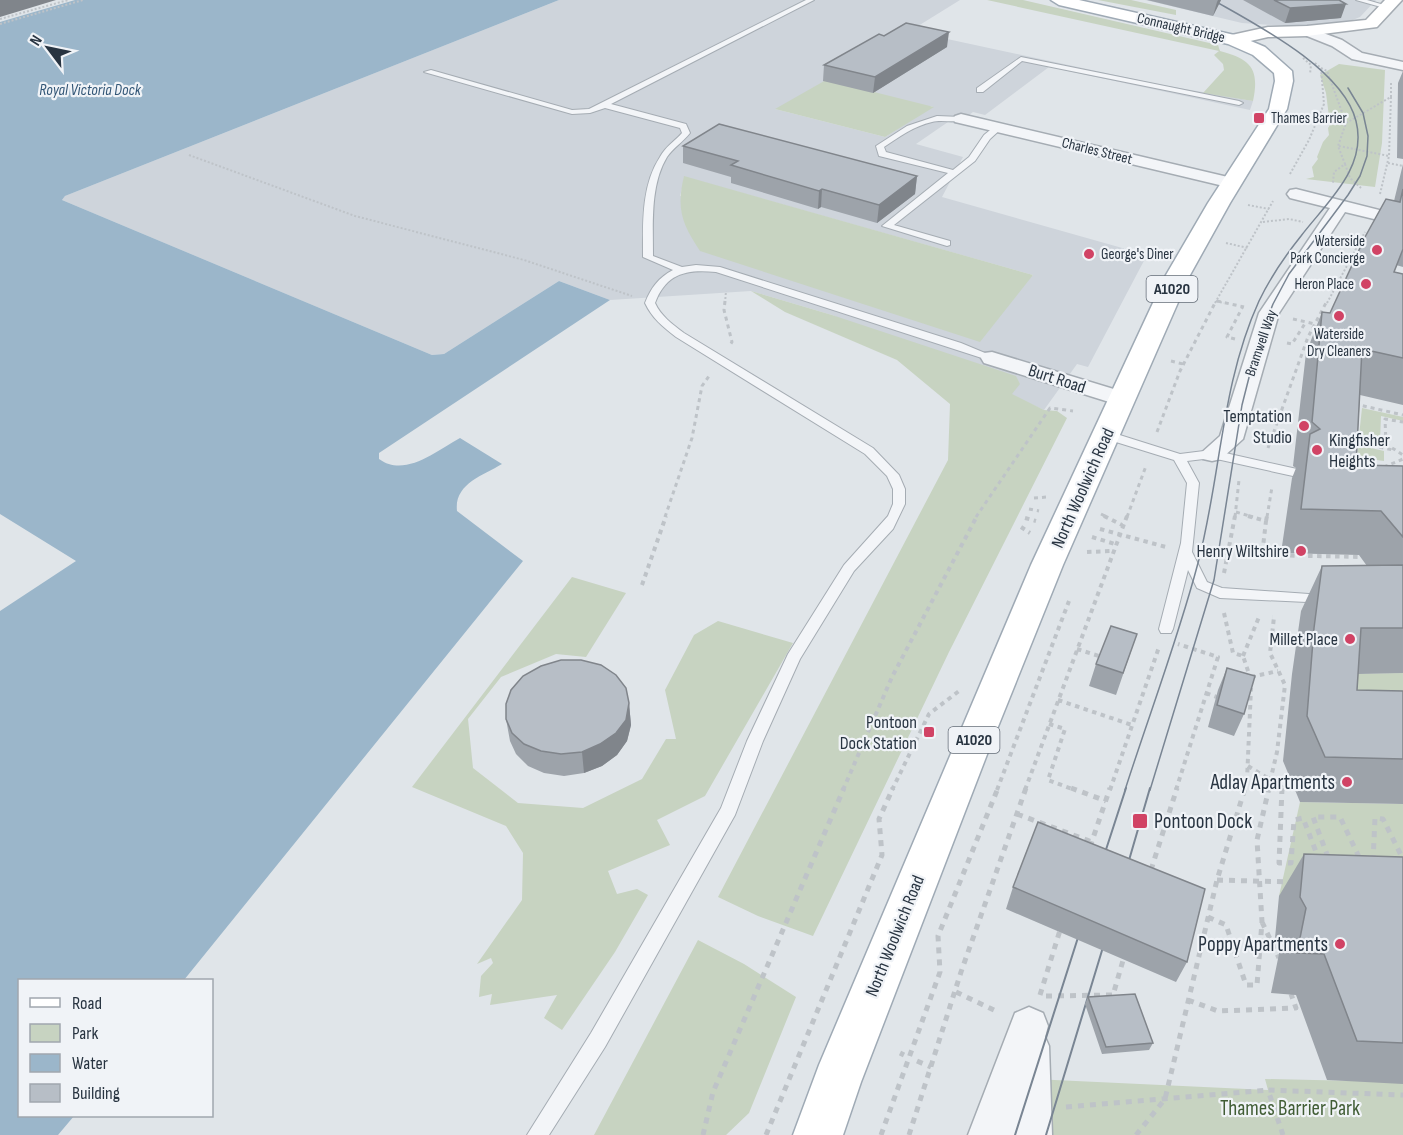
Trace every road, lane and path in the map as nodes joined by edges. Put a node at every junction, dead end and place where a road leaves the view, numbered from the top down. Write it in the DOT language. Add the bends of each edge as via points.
graph roads {
  1 [pos="68,0"];
  2 [pos="83,0"];
  3 [pos="810,0"];
  4 [pos="1059,0"];
  5 [pos="1359,0"];
  6 [pos="1391,4"];
  7 [pos="0,19"];
  8 [pos="0,24"];
  9 [pos="1307,31"];
  10 [pos="1233,40"];
  11 [pos="1307,61"];
  12 [pos="1315,63"];
  13 [pos="1403,66"];
  14 [pos="1320,68"];
  15 [pos="428,72"];
  16 [pos="1310,72"];
  17 [pos="1391,75"];
  18 [pos="980,90"];
  19 [pos="1391,97"];
  20 [pos="1239,103"];
  21 [pos="604,105"];
  22 [pos="961,119"];
  23 [pos="1346,123"];
  24 [pos="998,128"];
  25 [pos="1338,146"];
  26 [pos="189,155"];
  27 [pos="1389,156"];
  28 [pos="1345,164"];
  29 [pos="1388,164"];
  30 [pos="1403,166"];
  31 [pos="953,172"];
  32 [pos="1232,183"];
  33 [pos="1333,186"];
  34 [pos="1291,187"];
  35 [pos="1361,188"];
  36 [pos="1276,196"];
  37 [pos="1248,205"];
  38 [pos="1269,209"];
  39 [pos="1358,210"];
  40 [pos="1403,221"];
  41 [pos="1262,222"];
  42 [pos="1325,227"];
  43 [pos="1350,236"];
  44 [pos="1362,238"];
  45 [pos="1223,242"];
  46 [pos="948,243"];
  47 [pos="1248,248"];
  48 [pos="680,270"];
  49 [pos="738,274"];
  50 [pos="1216,301"];
  51 [pos="650,303"];
  52 [pos="1292,319"];
  53 [pos="1306,322"];
  54 [pos="1315,324"];
  55 [pos="1227,337"];
  56 [pos="1308,337"];
  57 [pos="1318,340"];
  58 [pos="1293,345"];
  59 [pos="992,358"];
  60 [pos="721,360"];
  61 [pos="1171,361"];
  62 [pos="1183,364"];
  63 [pos="1122,399"];
  64 [pos="1073,411"];
  65 [pos="1355,415"];
  66 [pos="1403,415"];
  67 [pos="1403,422"];
  68 [pos="1354,426"];
  69 [pos="1157,433"];
  70 [pos="1107,435"];
  71 [pos="1354,437"];
  72 [pos="1386,444"];
  73 [pos="1397,451"];
  74 [pos="1212,454"];
  75 [pos="1403,457"];
  76 [pos="1179,458"];
  77 [pos="1241,461"];
  78 [pos="1146,464"];
  79 [pos="1275,469"];
  80 [pos="1375,471"];
  81 [pos="1293,472"];
  82 [pos="1043,497"];
  83 [pos="1034,498"];
  84 [pos="1029,509"];
  85 [pos="1039,511"];
  86 [pos="1236,512"];
  87 [pos="1106,517"];
  88 [pos="1025,518"];
  89 [pos="1266,521"];
  90 [pos="1122,525"];
  91 [pos="1021,527"];
  92 [pos="1100,529"];
  93 [pos="1026,531"];
  94 [pos="1119,534"];
  95 [pos="1033,535"];
  96 [pos="1115,544"];
  97 [pos="1112,551"];
  98 [pos="1087,552"];
  99 [pos="1186,552"];
  100 [pos="1367,558"];
  101 [pos="1083,562"];
  102 [pos="642,585"];
  103 [pos="1220,593"];
  104 [pos="1071,595"];
  105 [pos="1340,601"];
  106 [pos="1164,634"];
  107 [pos="1077,649"];
  108 [pos="1243,656"];
  109 [pos="1107,659"];
  110 [pos="1278,671"];
  111 [pos="1250,678"];
  112 [pos="966,684"];
  113 [pos="1206,693"];
  114 [pos="1222,699"];
  115 [pos="1058,700"];
  116 [pos="1049,723"];
  117 [pos="1132,725"];
  118 [pos="1248,766"];
  119 [pos="1271,780"];
  120 [pos="1106,801"];
  121 [pos="1017,814"];
  122 [pos="1092,842"];
  123 [pos="1089,852"];
  124 [pos="1403,859"];
  125 [pos="1320,861"];
  126 [pos="1330,861"];
  127 [pos="1363,865"];
  128 [pos="1372,873"];
  129 [pos="1149,874"];
  130 [pos="1217,880"];
  131 [pos="1259,881"];
  132 [pos="1301,882"];
  133 [pos="1208,918"];
  134 [pos="1063,922"];
  135 [pos="1262,922"];
  136 [pos="1125,953"];
  137 [pos="1279,958"];
  138 [pos="956,992"];
  139 [pos="1291,994"];
  140 [pos="1188,1000"];
  141 [pos="1034,1011"];
  142 [pos="917,1061"];
  143 [pos="931,1067"];
  144 [pos="1268,1090"];
  145 [pos="1403,1095"];
  146 [pos="1165,1099"];
  147 [pos="1030,1123"];
  148 [pos="537,1135"];
  149 [pos="703,1135"];
  150 [pos="766,1135"];
  151 [pos="818,1135"];
  152 [pos="881,1135"];
  153 [pos="909,1135"];
  154 [pos="989,1135"];
  155 [pos="1136,1135"];
  156 [pos="1282,1135"];
  1 -- 7 [label="path"];
  2 -- 8 [label="path"];
  3 -- 21 [label="lane"];
  4 -- 10 [label="main road, Connaught Bridge / A1020"];
  5 -- 6 [label="lane"];
  6 -- 9 [label="main road" via="1371,24"];
  9 -- 10 [label="main road, A1020" via="1268,32"];
  9 -- 13 [label="street" via="1357,56"];
  10 -- 32 [label="main road, North Woolwich Road / A1020" via="1270,57 1285,75 1278,109"];
  11 -- 16 [label="path"];
  12 -- 14 [label="path"];
  14 -- 23 [label="path" via="1327,71"];
  14 -- 34 [label="path" via="1324,104"];
  15 -- 21 [label="lane" via="572,112"];
  17 -- 19 [label="path"];
  18 -- 20 [label="lane" via="1021,59"];
  19 -- 23 [label="path"];
  19 -- 27 [label="path"];
  21 -- 48 [label="lane" via="682,126 686,133 664,156 652,186 648,220 648,257"];
  22 -- 24 [label="street, Charles Street"];
  22 -- 31 [label="lane" via="941,116 923,120 880,146 882,154"];
  23 -- 25 [label="path"];
  24 -- 31 [label="lane" via="972,159"];
  24 -- 32 [label="street, Charles Street"];
  25 -- 27 [label="path"];
  25 -- 28 [label="path"];
  26 -- 51 [label="path" via="355,216 524,260"];
  27 -- 29 [label="path"];
  28 -- 33 [label="path" via="1334,172"];
  28 -- 35 [label="path" via="1350,178"];
  29 -- 30 [label="path"];
  29 -- 39 [label="path"];
  31 -- 46 [label="lane" via="887,226"];
  32 -- 63 [label="main road, North Woolwich Road / A1020" via="1167,298"];
  34 -- 39 [label="street"];
  36 -- 38 [label="path"];
  37 -- 38 [label="path"];
  38 -- 41 [label="path"];
  39 -- 40 [label="street"];
  39 -- 42 [label="street, Bramwell Way"];
  39 -- 44 [label="path"];
  41 -- 42 [label="path" via="1289,219"];
  41 -- 47 [label="path"];
  42 -- 74 [label="street, Bramwell Way" via="1269,313 1231,439"];
  43 -- 44 [label="path"];
  44 -- 54 [label="path"];
  45 -- 47 [label="path"];
  47 -- 50 [label="path"];
  48 -- 49 [label="lane" via="706,267"];
  48 -- 51 [label="lane" via="656,287"];
  49 -- 59 [label="lane"];
  49 -- 60 [label="path" via="726,289 724,310 732,342"];
  50 -- 55 [label="path" via="1242,307"];
  50 -- 62 [label="path"];
  51 -- 60 [label="lane" via="663,322"];
  52 -- 53 [label="path"];
  53 -- 54 [label="path"];
  53 -- 58 [label="path"];
  54 -- 56 [label="path"];
  56 -- 57 [label="path"];
  56 -- 77 [label="path" via="1266,453"];
  59 -- 63 [label="street, Burt Road"];
  60 -- 102 [label="path" via="702,386 692,438"];
  60 -- 148 [label="lane" via="869,451 893,475 899,504 888,526 849,568 793,658 729,810 598,1040"];
  61 -- 62 [label="path"];
  62 -- 69 [label="path"];
  63 -- 70 [label="main road, North Woolwich Road / A1020"];
  64 -- 149 [label="path" via="1050,408 976,517 892,677 713,1092"];
  65 -- 66 [label="path" via="1355,404"];
  67 -- 72 [label="path" via="1385,419"];
  68 -- 71 [label="path"];
  70 -- 76 [label="lane"];
  70 -- 151 [label="main road, North Woolwich Road / A1020" via="972,744"];
  71 -- 72 [label="path"];
  71 -- 73 [label="path" via="1355,445"];
  72 -- 73 [label="path"];
  73 -- 75 [label="path"];
  74 -- 76 [label="lane"];
  74 -- 77 [label="lane"];
  75 -- 80 [label="path"];
  76 -- 99 [label="lane" via="1193,483"];
  77 -- 79 [label="lane"];
  77 -- 86 [label="path"];
  78 -- 90 [label="path"];
  79 -- 81 [label="lane"];
  79 -- 89 [label="path"];
  82 -- 83 [label="path"];
  84 -- 85 [label="path"];
  86 -- 89 [label="path"];
  86 -- 103 [label="path"];
  87 -- 90 [label="path"];
  88 -- 95 [label="path, North Woolwich Road" via="1036,521"];
  89 -- 100 [label="path" via="1262,555"];
  90 -- 94 [label="path"];
  91 -- 93 [label="path"];
  92 -- 94 [label="path"];
  94 -- 96 [label="path"];
  94 -- 99 [label="path"];
  96 -- 97 [label="path"];
  96 -- 98 [label="path, North Woolwich Road" via="1095,538"];
  97 -- 98 [label="path"];
  97 -- 107 [label="path"];
  98 -- 101 [label="path, North Woolwich Road"];
  99 -- 103 [label="lane" via="1202,585"];
  99 -- 106 [label="lane"];
  103 -- 105 [label="lane"];
  103 -- 108 [label="path" via="1233,653"];
  104 -- 152 [label="path" via="938,936 940,972"];
  106 -- 113 [label="path" via="1218,657"];
  106 -- 117 [label="path"];
  107 -- 109 [label="path"];
  107 -- 115 [label="path"];
  108 -- 110 [label="path" via="1259,617 1274,618 1270,653"];
  108 -- 111 [label="path"];
  110 -- 111 [label="path"];
  110 -- 119 [label="path" via="1284,685"];
  111 -- 118 [label="path"];
  112 -- 150 [label="path" via="929,714 879,819 882,855"];
  113 -- 114 [label="path"];
  113 -- 129 [label="path"];
  115 -- 116 [label="path"];
  115 -- 117 [label="path"];
  116 -- 120 [label="path" via="1065,729 1048,780"];
  116 -- 121 [label="path"];
  117 -- 120 [label="path"];
  118 -- 119 [label="path"];
  118 -- 130 [label="path"];
  119 -- 125 [label="path" via="1282,787 1279,862 1291,862 1294,820 1303,818"];
  119 -- 131 [label="path" via="1257,840"];
  120 -- 122 [label="path"];
  121 -- 122 [label="path"];
  121 -- 138 [label="path"];
  122 -- 123 [label="path"];
  124 -- 128 [label="path" via="1383,819 1375,819"];
  126 -- 127 [label="path" via="1313,817 1340,817"];
  130 -- 131 [label="path"];
  130 -- 133 [label="path"];
  131 -- 132 [label="path"];
  131 -- 135 [label="path"];
  133 -- 135 [label="path" via="1226,925 1246,985 1257,985"];
  133 -- 140 [label="path"];
  134 -- 141 [label="path"];
  135 -- 137 [label="path"];
  136 -- 141 [label="path" via="1113,995"];
  138 -- 141 [label="path"];
  138 -- 143 [label="path"];
  139 -- 140 [label="path" via="1296,1008 1218,1011"];
  140 -- 146 [label="path"];
  141 -- 147 [label="street"];
  141 -- 154 [label="street"];
  142 -- 143 [label="path"];
  143 -- 153 [label="path"];
  144 -- 145 [label="path"];
  144 -- 146 [label="path"];
  144 -- 156 [label="path"];
  146 -- 147 [label="path"];
  146 -- 155 [label="path"];
}
